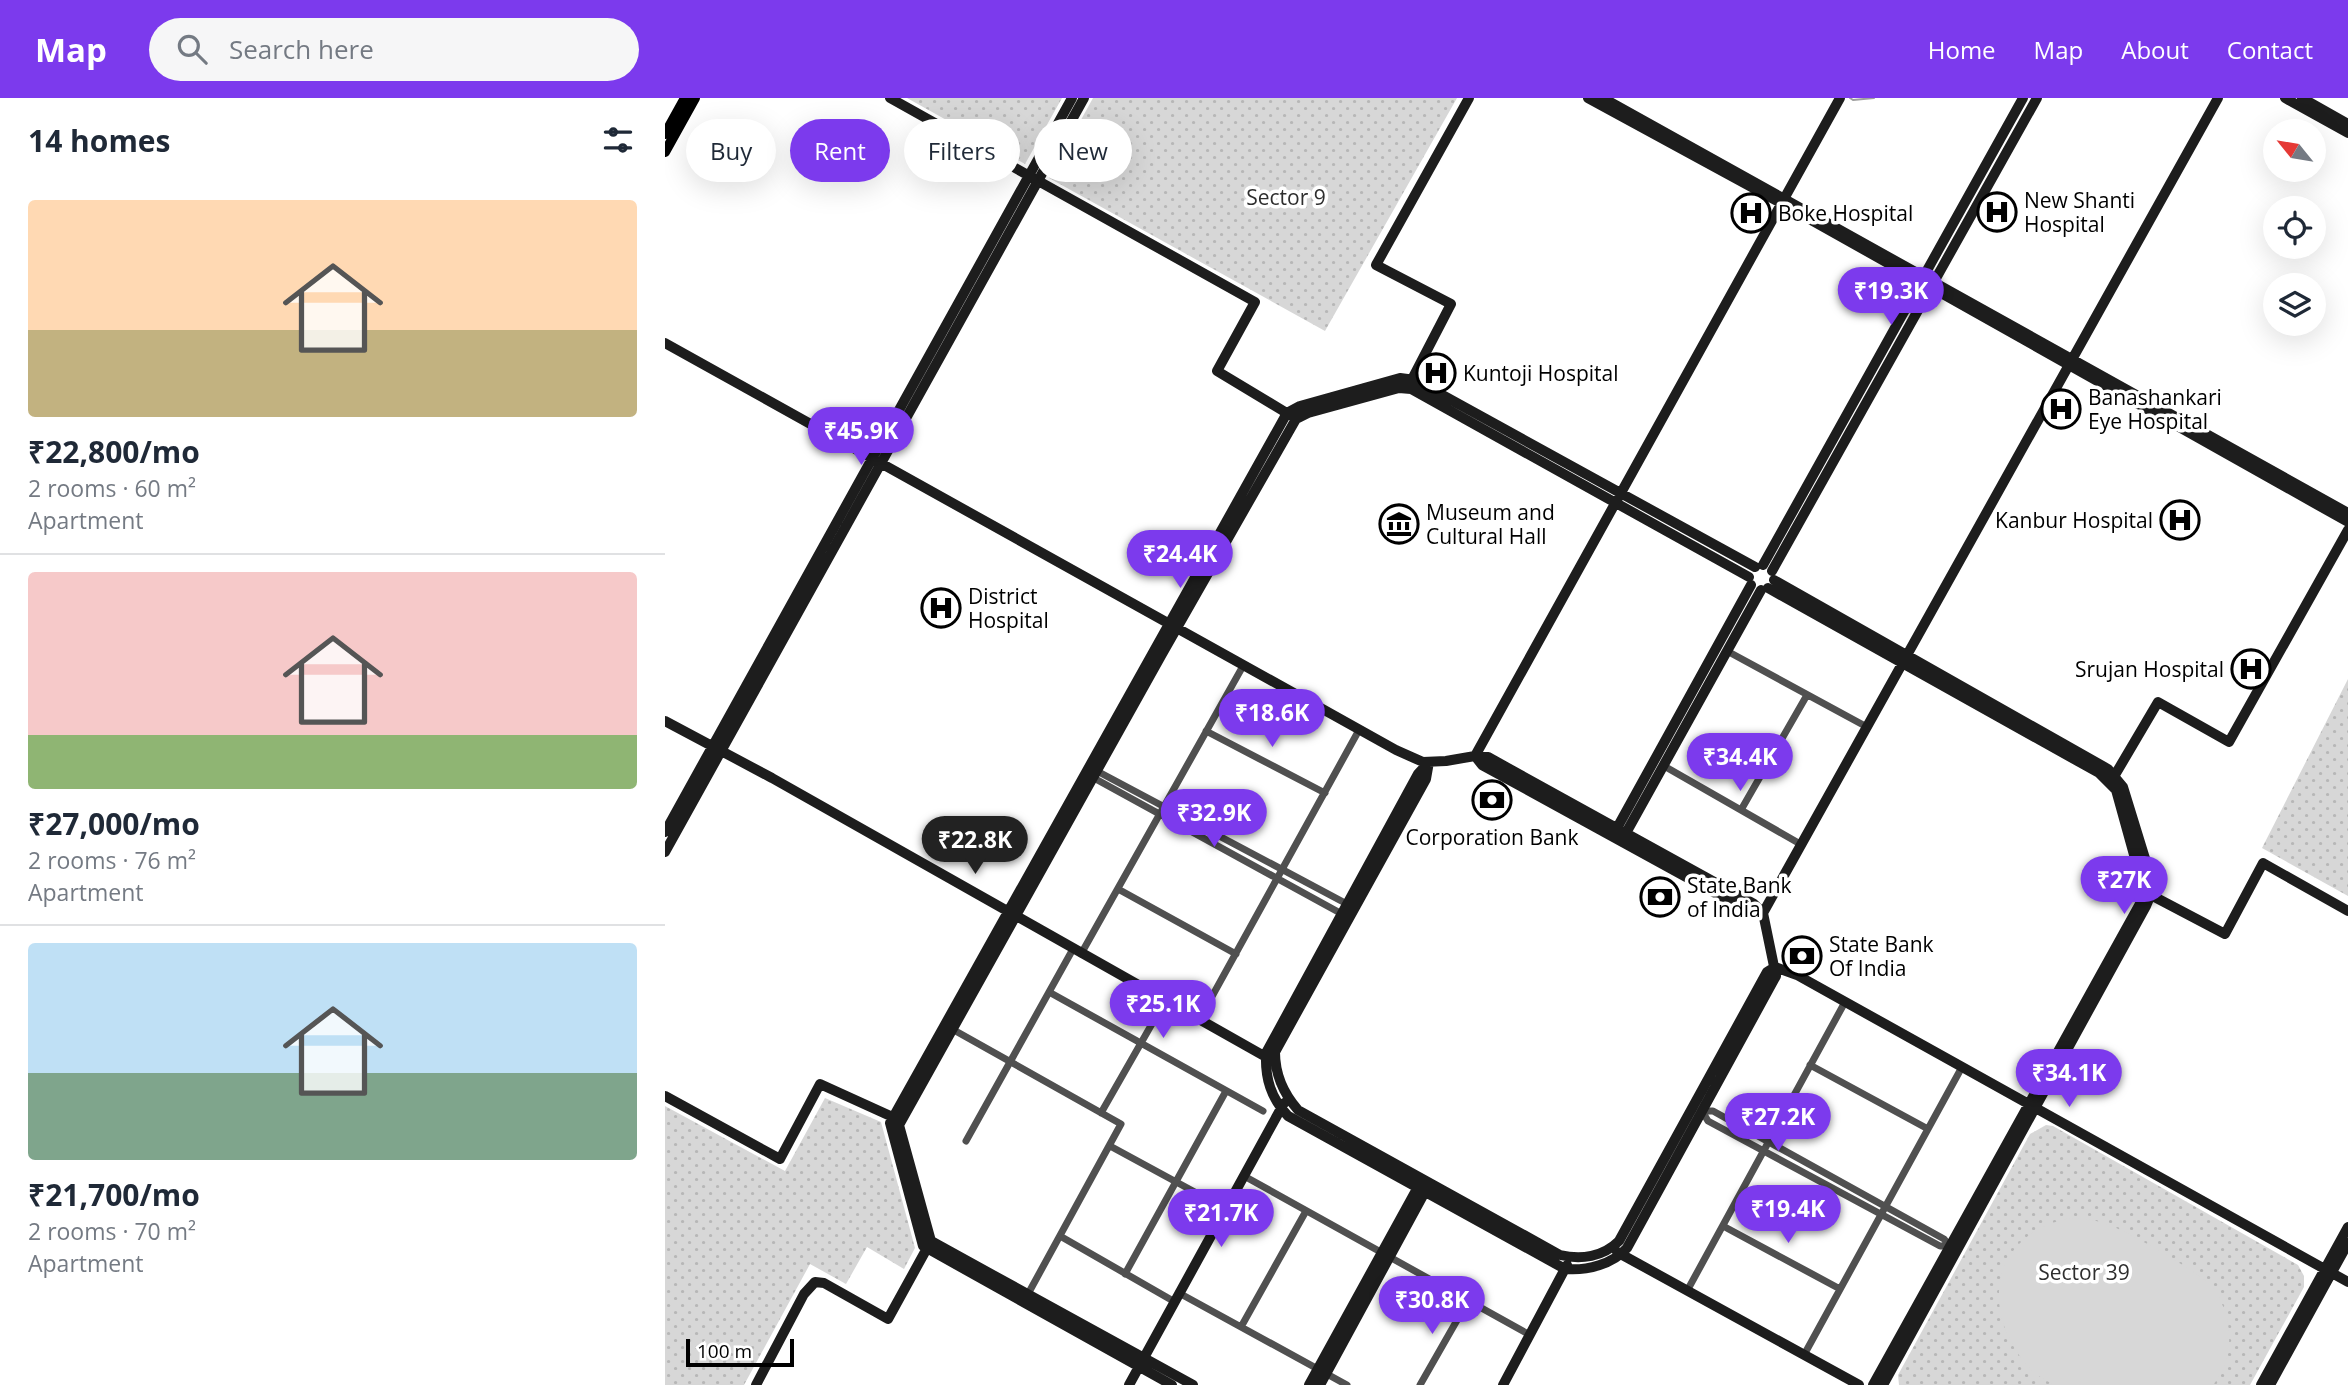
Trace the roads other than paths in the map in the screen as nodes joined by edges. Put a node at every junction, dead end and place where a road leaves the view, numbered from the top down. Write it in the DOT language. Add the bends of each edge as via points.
graph roads {
  1 [pos="685,98"];
  2 [pos="695,98"];
  3 [pos="890,98"];
  4 [pos="1072,98"];
  5 [pos="1084,98"];
  6 [pos="1469,98"];
  7 [pos="1588,98"];
  8 [pos="1603,98"];
  9 [pos="2023,98"];
  10 [pos="2036,98"];
  11 [pos="2218,98"];
  12 [pos="2285,98"];
  13 [pos="2302,98"];
  14 [pos="1839,100"];
  15 [pos="2348,124"];
  16 [pos="2348,133"];
  17 [pos="665,134"];
  18 [pos="665,152"];
  19 [pos="1033,179"];
  20 [pos="1783,200"];
  21 [pos="1927,282"];
  22 [pos="665,343"];
  23 [pos="2070,362"];
  24 [pos="1409,384"];
  25 [pos="1292,416"];
  26 [pos="876,461"];
  27 [pos="1618,499"];
  28 [pos="2348,513"];
  29 [pos="2348,522"];
  30 [pos="2348,530"];
  31 [pos="1762,578"];
  32 [pos="1172,627"];
  33 [pos="1727,651"];
  34 [pos="1905,660"];
  35 [pos="1243,666"];
  36 [pos="1807,695"];
  37 [pos="665,721"];
  38 [pos="1867,727"];
  39 [pos="1359,730"];
  40 [pos="1206,731"];
  41 [pos="717,749"];
  42 [pos="1475,756"];
  43 [pos="1429,762"];
  44 [pos="1664,766"];
  45 [pos="1092,773"];
  46 [pos="2113,779"];
  47 [pos="1325,793"];
  48 [pos="1164,806"];
  49 [pos="1741,810"];
  50 [pos="1159,814"];
  51 [pos="665,832"];
  52 [pos="1621,834"];
  53 [pos="1802,845"];
  54 [pos="665,852"];
  55 [pos="1282,869"];
  56 [pos="1277,878"];
  57 [pos="1118,889"];
  58 [pos="2148,893"];
  59 [pos="1347,904"];
  60 [pos="2348,911"];
  61 [pos="1763,913"];
  62 [pos="1342,914"];
  63 [pos="1012,915"];
  64 [pos="1077,951"];
  65 [pos="1235,954"];
  66 [pos="1775,967"];
  67 [pos="1049,992"];
  68 [pos="1165,1000"];
  69 [pos="1845,1002"];
  70 [pos="1199,1020"];
  71 [pos="952,1030"];
  72 [pos="1141,1043"];
  73 [pos="1271,1058"];
  74 [pos="1010,1062"];
  75 [pos="1810,1065"];
  76 [pos="1962,1067"];
  77 [pos="1226,1091"];
  78 [pos="665,1096"];
  79 [pos="1287,1098"];
  80 [pos="2032,1106"];
  81 [pos="1281,1108"];
  82 [pos="1263,1111"];
  83 [pos="1702,1111"];
  84 [pos="1101,1113"];
  85 [pos="897,1119"];
  86 [pos="1928,1129"];
  87 [pos="966,1142"];
  88 [pos="1768,1142"];
  89 [pos="1109,1146"];
  90 [pos="1763,1151"];
  91 [pos="1244,1177"];
  92 [pos="1176,1182"];
  93 [pos="1424,1187"];
  94 [pos="1886,1207"];
  95 [pos="1226,1209"];
  96 [pos="1306,1211"];
  97 [pos="1881,1215"];
  98 [pos="1723,1226"];
  99 [pos="2348,1227"];
  100 [pos="1060,1236"];
  101 [pos="2348,1243"];
  102 [pos="929,1245"];
  103 [pos="1950,1247"];
  104 [pos="1616,1252"];
  105 [pos="1386,1255"];
  106 [pos="1571,1258"];
  107 [pos="1565,1269"];
  108 [pos="2328,1271"];
  109 [pos="1125,1274"];
  110 [pos="2348,1282"];
  111 [pos="1840,1289"];
  112 [pos="1687,1291"];
  113 [pos="1028,1294"];
  114 [pos="1177,1297"];
  115 [pos="1468,1301"];
  116 [pos="1241,1327"];
  117 [pos="1530,1335"];
  118 [pos="1804,1355"];
  119 [pos="1141,1362"];
  120 [pos="1322,1371"];
  121 [pos="756,1385"];
  122 [pos="1129,1385"];
  123 [pos="1172,1385"];
  124 [pos="1193,1385"];
  125 [pos="1309,1385"];
  126 [pos="1319,1385"];
  127 [pos="1347,1385"];
  128 [pos="1420,1385"];
  129 [pos="1503,1385"];
  130 [pos="1859,1385"];
  131 [pos="1873,1385"];
  132 [pos="1883,1385"];
  133 [pos="2261,1385"];
  134 [pos="2270,1385"];
  1 -- 17 [label="main road"];
  2 -- 18 [label="main road"];
  3 -- 19 [label="street"];
  4 -- 19 [label="street"];
  5 -- 19 [label="street"];
  6 -- 24 [label="street" via="1376,265 1451,304"];
  7 -- 20 [label="street"];
  8 -- 20 [label="street"];
  9 -- 21 [label="street"];
  10 -- 21 [label="street"];
  11 -- 23 [label="street"];
  12 -- 16 [label="street"];
  13 -- 15 [label="street"];
  14 -- 20 [label="street"];
  19 -- 25 [label="street" via="1255,302 1217,371"];
  19 -- 26 [label="street"];
  20 -- 21 [label="street"];
  20 -- 27 [label="street"];
  21 -- 23 [label="street"];
  21 -- 31 [label="street"];
  22 -- 26 [label="street"];
  23 -- 28 [label="street"];
  23 -- 29 [label="street"];
  23 -- 34 [label="street"];
  24 -- 25 [label="street"];
  24 -- 27 [label="street"];
  25 -- 32 [label="street"];
  26 -- 32 [label="street"];
  26 -- 41 [label="street"];
  27 -- 31 [label="street"];
  27 -- 42 [label="street"];
  30 -- 46 [label="street" via="2229,742 2158,702"];
  31 -- 33 [label="street"];
  31 -- 34 [label="street"];
  31 -- 52 [label="street"];
  32 -- 35 [label="street"];
  32 -- 45 [label="street"];
  33 -- 36 [label="street"];
  33 -- 44 [label="street"];
  34 -- 38 [label="street"];
  34 -- 46 [label="street" via="2108,769"];
  35 -- 39 [label="street"];
  35 -- 40 [label="street"];
  36 -- 38 [label="street"];
  36 -- 49 [label="street"];
  37 -- 41 [label="street"];
  38 -- 53 [label="street"];
  39 -- 43 [label="street"];
  39 -- 47 [label="street"];
  40 -- 47 [label="street"];
  40 -- 48 [label="street"];
  41 -- 51 [label="street"];
  41 -- 54 [label="street"];
  41 -- 63 [label="street"];
  42 -- 43 [label="street"];
  42 -- 52 [label="street" via="1482,765"];
  43 -- 59 [label="street" via="1418,774"];
  43 -- 73 [label="street" via="1426,779"];
  44 -- 49 [label="street"];
  44 -- 52 [label="street"];
  45 -- 48 [label="street"];
  45 -- 50 [label="street"];
  45 -- 63 [label="street"];
  46 -- 58 [label="street" via="2123,788 2151,878"];
  47 -- 55 [label="street"];
  48 -- 50 [label="street"];
  48 -- 55 [label="street"];
  49 -- 53 [label="street"];
  50 -- 56 [label="street"];
  50 -- 57 [label="street"];
  52 -- 61 [label="street"];
  53 -- 61 [label="street"];
  55 -- 56 [label="street"];
  55 -- 59 [label="street"];
  56 -- 62 [label="street"];
  56 -- 65 [label="street"];
  57 -- 64 [label="street"];
  57 -- 65 [label="street"];
  58 -- 60 [label="street" via="2225,934 2263,863"];
  58 -- 80 [label="street"];
  59 -- 62 [label="street"];
  61 -- 66 [label="street"];
  62 -- 73 [label="street" via="1277,1032"];
  63 -- 64 [label="street"];
  63 -- 71 [label="street"];
  63 -- 85 [label="street"];
  64 -- 67 [label="street"];
  64 -- 68 [label="street"];
  65 -- 70 [label="street"];
  66 -- 69 [label="street"];
  66 -- 83 [label="street" via="1776,976"];
  66 -- 104 [label="street" via="1767,972"];
  67 -- 72 [label="street"];
  67 -- 74 [label="street"];
  68 -- 70 [label="street"];
  68 -- 72 [label="street"];
  69 -- 75 [label="street"];
  69 -- 76 [label="street"];
  70 -- 73 [label="street"];
  71 -- 74 [label="street"];
  71 -- 85 [label="street"];
  72 -- 77 [label="street"];
  72 -- 84 [label="street"];
  73 -- 79 [label="street"];
  73 -- 81 [label="street" via="1266,1069"];
  74 -- 84 [label="street"];
  74 -- 87 [label="street"];
  75 -- 86 [label="street"];
  75 -- 88 [label="street"];
  76 -- 80 [label="street"];
  76 -- 86 [label="street"];
  77 -- 82 [label="street"];
  77 -- 92 [label="street"];
  78 -- 85 [label="street" via="780,1159 820,1084"];
  79 -- 81 [label="street"];
  79 -- 93 [label="street" via="1298,1110"];
  80 -- 103 [label="street"];
  80 -- 108 [label="street"];
  80 -- 132 [label="street"];
  81 -- 91 [label="street"];
  81 -- 93 [label="street" via="1288,1116"];
  83 -- 88 [label="street" via="1713,1111"];
  83 -- 90 [label="street" via="1708,1121"];
  83 -- 104 [label="street" via="1627,1248"];
  84 -- 89 [label="street" via="1121,1124"];
  85 -- 102 [label="street" via="890,1124 923,1246"];
  86 -- 94 [label="street"];
  88 -- 90 [label="street"];
  88 -- 94 [label="street"];
  89 -- 92 [label="street"];
  89 -- 100 [label="street"];
  90 -- 97 [label="street"];
  90 -- 98 [label="street"];
  91 -- 95 [label="street"];
  91 -- 96 [label="street"];
  92 -- 95 [label="street"];
  92 -- 109 [label="street"];
  93 -- 105 [label="street"];
  93 -- 106 [label="street"];
  93 -- 107 [label="street"];
  94 -- 97 [label="street"];
  94 -- 103 [label="street" via="1944,1239"];
  95 -- 114 [label="street"];
  96 -- 105 [label="street"];
  96 -- 116 [label="street"];
  97 -- 103 [label="street"];
  97 -- 111 [label="street"];
  98 -- 111 [label="street"];
  98 -- 112 [label="street"];
  99 -- 108 [label="street"];
  100 -- 109 [label="street"];
  100 -- 113 [label="street"];
  101 -- 108 [label="street"];
  102 -- 113 [label="street"];
  102 -- 119 [label="street"];
  102 -- 121 [label="street" via="888,1319 824,1283 810,1286"];
  103 -- 131 [label="street"];
  104 -- 106 [label="street"];
  104 -- 107 [label="street" via="1616,1260"];
  104 -- 112 [label="street"];
  105 -- 115 [label="street"];
  105 -- 120 [label="street"];
  106 -- 107 [label="street"];
  107 -- 117 [label="street"];
  108 -- 110 [label="street"];
  108 -- 133 [label="street"];
  108 -- 134 [label="street"];
  109 -- 114 [label="street"];
  111 -- 118 [label="street"];
  112 -- 118 [label="street"];
  113 -- 119 [label="street"];
  114 -- 116 [label="street"];
  114 -- 119 [label="street"];
  115 -- 117 [label="street"];
  115 -- 128 [label="street"];
  116 -- 120 [label="street"];
  117 -- 129 [label="street"];
  118 -- 130 [label="street"];
  119 -- 122 [label="street"];
  119 -- 123 [label="street"];
  119 -- 124 [label="street"];
  120 -- 125 [label="street"];
  120 -- 126 [label="street"];
  120 -- 127 [label="street"];
}
